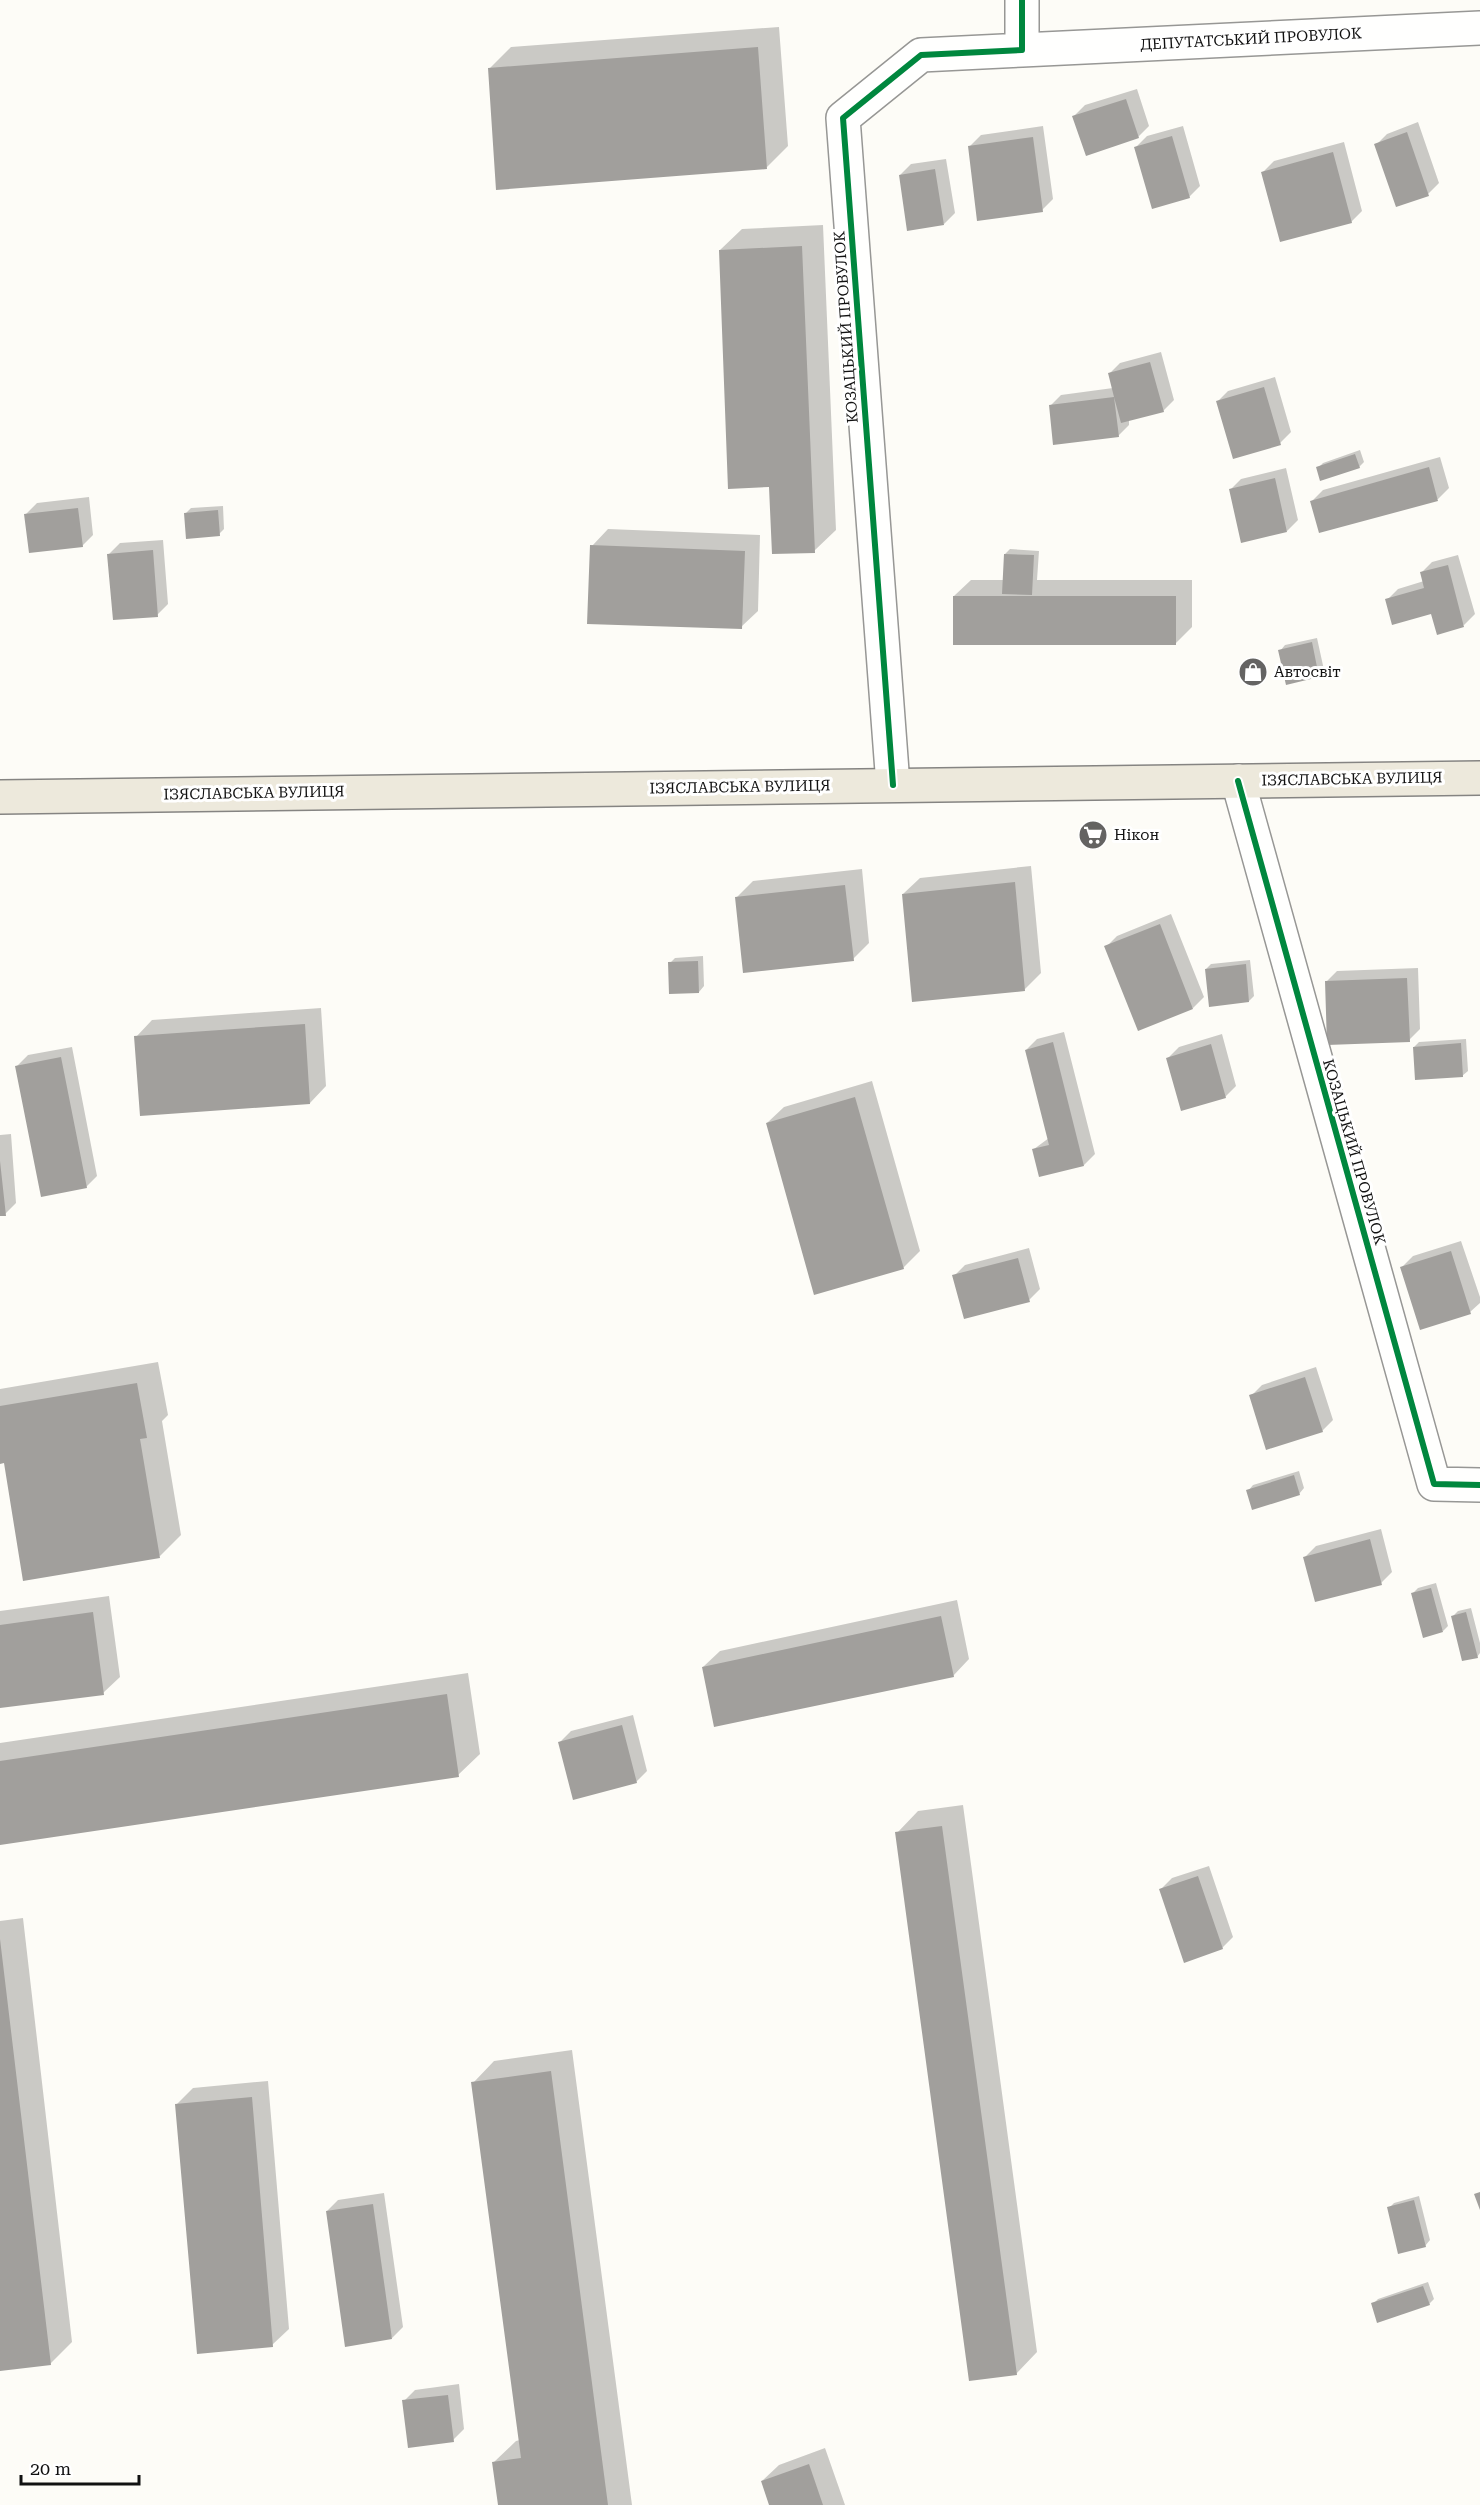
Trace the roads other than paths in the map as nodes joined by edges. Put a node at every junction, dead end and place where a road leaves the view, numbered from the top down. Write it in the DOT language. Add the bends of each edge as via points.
graph roads {
  1 [pos="1022,0"];
  2 [pos="1480,28"];
  3 [pos="1022,50"];
  4 [pos="1480,778"];
  5 [pos="1238,781"];
  6 [pos="893,785"];
  7 [pos="0,796"];
  8 [pos="1480,1485"];
  1 -- 3 [label="street"];
  2 -- 3 [label="street, ДЕПУТАТСЬКИЙ ПРОВУЛОК"];
  3 -- 6 [label="street, КОЗАЦЬКИЙ ПРОВУЛОК" via="921,54 843,118"];
  4 -- 5 [label="main road, ІЗЯСЛАВСЬКА ВУЛИЦЯ"];
  5 -- 6 [label="main road, ІЗЯСЛАВСЬКА ВУЛИЦЯ"];
  5 -- 8 [label="street, КОЗАЦЬКИЙ ПРОВУЛОК" via="1434,1484"];
  6 -- 7 [label="main road, ІЗЯСЛАВСЬКА ВУЛИЦЯ"];
}
